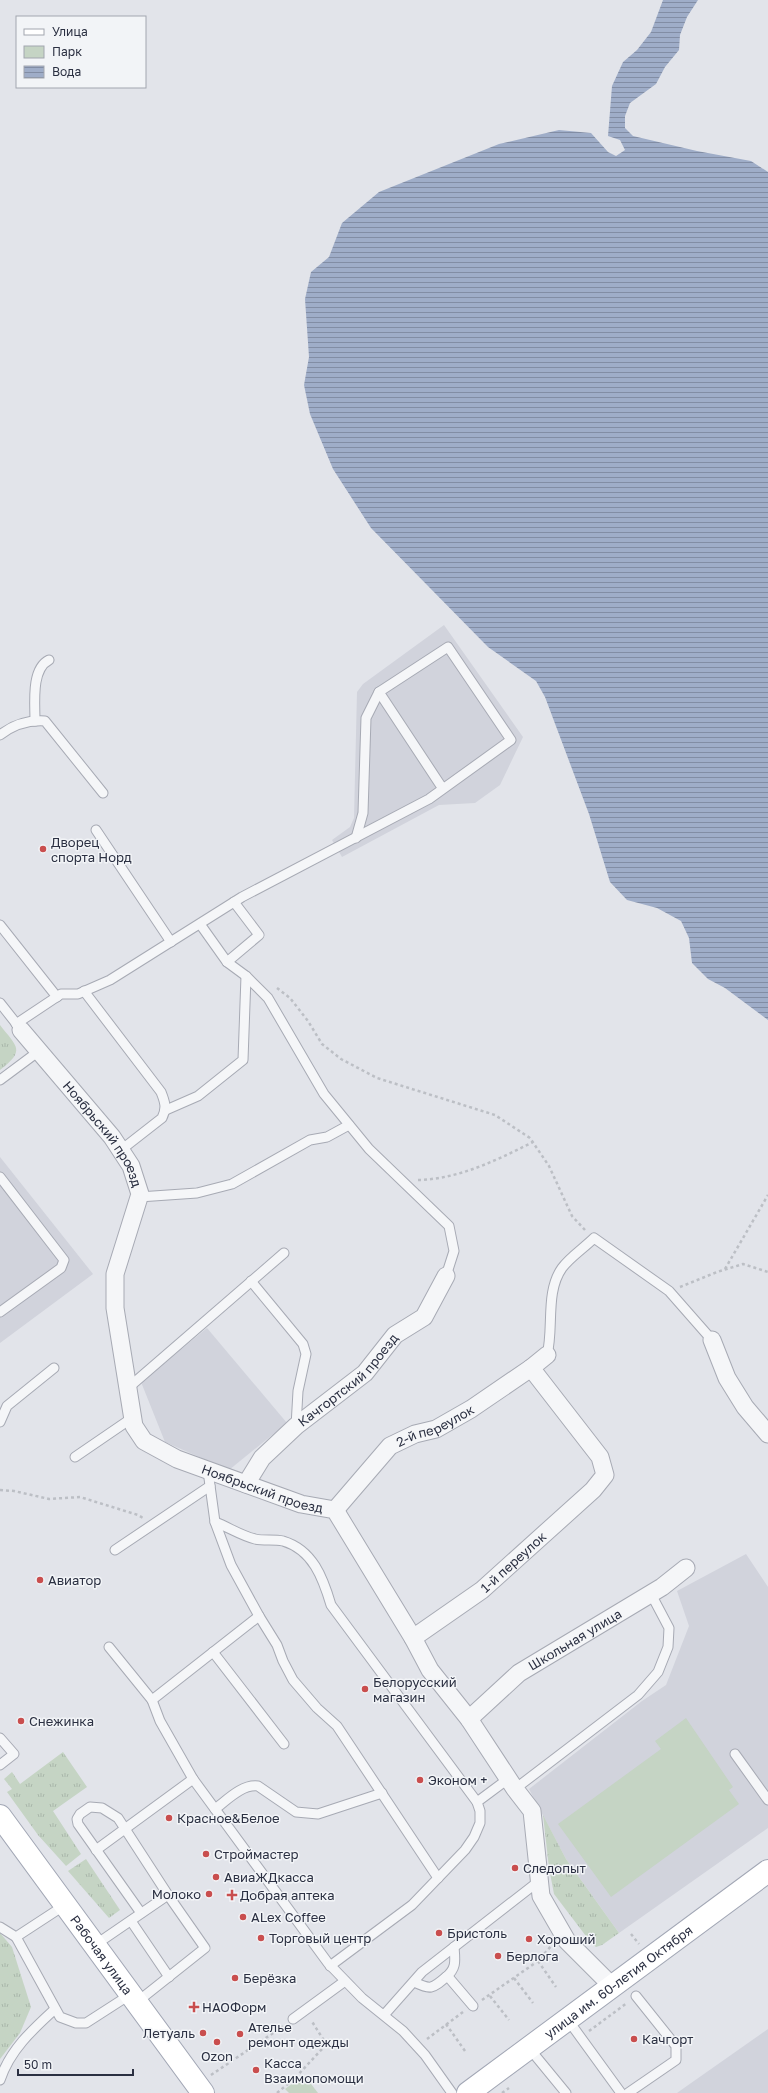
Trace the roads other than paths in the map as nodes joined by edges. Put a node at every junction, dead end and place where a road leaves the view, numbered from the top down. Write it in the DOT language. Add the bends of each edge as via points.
graph roads {
  1 [pos="49,660"];
  2 [pos="379,692"];
  3 [pos="35,721"];
  4 [pos="0,735"];
  5 [pos="443,789"];
  6 [pos="103,793"];
  7 [pos="96,830"];
  8 [pos="356,838"];
  9 [pos="234,902"];
  10 [pos="200,924"];
  11 [pos="0,925"];
  12 [pos="171,942"];
  13 [pos="227,962"];
  14 [pos="246,976"];
  15 [pos="84,991"];
  16 [pos="57,997"];
  17 [pos="0,1004"];
  18 [pos="18,1027"];
  19 [pos="39,1051"];
  20 [pos="0,1080"];
  21 [pos="166,1110"];
  22 [pos="349,1125"];
  23 [pos="121,1150"];
  24 [pos="0,1177"];
  25 [pos="139,1197"];
  26 [pos="284,1254"];
  27 [pos="446,1276"];
  28 [pos="251,1282"];
  29 [pos="0,1312"];
  30 [pos="712,1340"];
  31 [pos="547,1355"];
  32 [pos="54,1368"];
  33 [pos="531,1368"];
  34 [pos="128,1388"];
  35 [pos="132,1418"];
  36 [pos="0,1422"];
  37 [pos="296,1426"];
  38 [pos="768,1434"];
  39 [pos="75,1457"];
  40 [pos="209,1479"];
  41 [pos="246,1484"];
  42 [pos="335,1510"];
  43 [pos="215,1522"];
  44 [pos="115,1550"];
  45 [pos="686,1568"];
  46 [pos="650,1594"];
  47 [pos="259,1616"];
  48 [pos="413,1638"];
  49 [pos="109,1647"];
  50 [pos="213,1652"];
  51 [pos="152,1700"];
  52 [pos="469,1719"];
  53 [pos="0,1738"];
  54 [pos="284,1744"];
  55 [pos="735,1754"];
  56 [pos="0,1765"];
  57 [pos="193,1779"];
  58 [pos="512,1784"];
  59 [pos="382,1793"];
  60 [pos="768,1800"];
  61 [pos="477,1802"];
  62 [pos="215,1809"];
  63 [pos="0,1816"];
  64 [pos="125,1829"];
  65 [pos="96,1850"];
  66 [pos="768,1871"];
  67 [pos="438,1878"];
  68 [pos="539,1881"];
  69 [pos="168,1895"];
  70 [pos="65,1905"];
  71 [pos="141,1914"];
  72 [pos="131,1921"];
  73 [pos="0,1927"];
  74 [pos="16,1938"];
  75 [pos="95,1945"];
  76 [pos="454,1947"];
  77 [pos="330,1966"];
  78 [pos="169,1977"];
  79 [pos="446,1977"];
  80 [pos="345,1981"];
  81 [pos="414,1982"];
  82 [pos="612,1986"];
  83 [pos="636,1996"];
  84 [pos="134,1998"];
  85 [pos="473,2006"];
  86 [pos="56,2009"];
  87 [pos="384,2015"];
  88 [pos="293,2019"];
  89 [pos="568,2020"];
  90 [pos="529,2048"];
  91 [pos="0,2080"];
  92 [pos="206,2085"];
  93 [pos="452,2093"];
  94 [pos="468,2093"];
  95 [pos="566,2093"];
  96 [pos="621,2093"];
  97 [pos="628,2093"];
  1 -- 3 [label="lane" via="40,667"];
  2 -- 5 [label="lane"];
  2 -- 5 [label="lane" via="448,647 511,740"];
  2 -- 8 [label="lane" via="366,718 363,813"];
  3 -- 4 [label="lane" via="12,726"];
  3 -- 6 [label="lane" via="46,721"];
  5 -- 8 [label="lane"];
  7 -- 12 [label="lane"];
  8 -- 9 [label="lane"];
  9 -- 10 [label="lane"];
  9 -- 13 [label="lane" via="259,935"];
  10 -- 12 [label="lane"];
  10 -- 13 [label="lane"];
  11 -- 16 [label="lane"];
  12 -- 15 [label="lane" via="110,980"];
  13 -- 14 [label="lane"];
  14 -- 21 [label="lane" via="243,1060 198,1096"];
  14 -- 22 [label="lane" via="268,998 324,1094"];
  15 -- 16 [label="lane" via="78,994 61,994"];
  15 -- 21 [label="lane" via="161,1092"];
  16 -- 18 [label="lane"];
  17 -- 18 [label="lane"];
  18 -- 19 [label="street, Ноябрьский проезд"];
  19 -- 20 [label="lane"];
  19 -- 23 [label="street, Ноябрьский проезд"];
  21 -- 23 [label="lane" via="162,1118"];
  22 -- 25 [label="lane" via="327,1137 310,1140 232,1184 197,1193"];
  22 -- 27 [label="lane" via="369,1149 449,1226 454,1251"];
  23 -- 25 [label="street, Ноябрьский проезд" via="131,1166"];
  24 -- 29 [label="lane" via="64,1260 61,1268"];
  25 -- 34 [label="street, Ноябрьский проезд" via="115,1274 115,1308"];
  26 -- 28 [label="lane"];
  27 -- 37 [label="street, Качгортский проезд" via="424,1317 395,1335 365,1373"];
  28 -- 34 [label="lane"];
  28 -- 37 [label="lane" via="303,1344 306,1354 298,1391"];
  30 -- 31 [label="lane" via="669,1291 594,1238 562,1268 553,1294 551,1342"];
  30 -- 38 [label="street" via="727,1378 745,1406"];
  31 -- 33 [label="street, 2-й переулок"];
  32 -- 36 [label="lane" via="7,1406"];
  33 -- 42 [label="street, 2-й переулок" via="436,1429 415,1434 390,1446"];
  33 -- 48 [label="street, 1-й переулок" via="600,1457 605,1475 594,1490 482,1590"];
  34 -- 35 [label="street, Ноябрьский проезд"];
  35 -- 39 [label="lane"];
  35 -- 40 [label="street, Ноябрьский проезд" via="144,1441"];
  37 -- 41 [label="street, Качгортский проезд" via="262,1458"];
  40 -- 41 [label="street, Ноябрьский проезд"];
  40 -- 43 [label="lane"];
  40 -- 44 [label="lane" via="152,1525"];
  41 -- 42 [label="street, Ноябрьский проезд" via="301,1504"];
  42 -- 48 [label="street, Ноябрьский проезд"];
  43 -- 47 [label="lane" via="231,1565"];
  43 -- 61 [label="lane" via="254,1539 283,1541 300,1550 316,1564 331,1605"];
  45 -- 46 [label="street, Школьная улица"];
  46 -- 52 [label="street, Школьная улица" via="519,1674"];
  46 -- 58 [label="lane" via="669,1628 668,1646 658,1672 638,1695"];
  47 -- 50 [label="lane"];
  47 -- 59 [label="lane" via="277,1645 293,1680 317,1708 337,1726"];
  48 -- 52 [label="street, Ноябрьский проезд" via="430,1670"];
  49 -- 51 [label="lane"];
  50 -- 51 [label="lane"];
  50 -- 54 [label="lane"];
  51 -- 57 [label="lane" via="160,1721"];
  52 -- 58 [label="street, Ноябрьский проезд"];
  53 -- 56 [label="lane" via="14,1754"];
  55 -- 60 [label="lane"];
  57 -- 62 [label="lane"];
  57 -- 64 [label="lane"];
  58 -- 61 [label="lane"];
  58 -- 68 [label="street, Ноябрьский проезд" via="532,1811"];
  59 -- 62 [label="lane" via="318,1814 296,1812 258,1786 253,1786 244,1788"];
  59 -- 67 [label="lane"];
  61 -- 67 [label="lane" via="480,1823 474,1837"];
  62 -- 77 [label="lane"];
  63 -- 70 [label="main road, Рабочая улица"];
  64 -- 65 [label="lane"];
  64 -- 65 [label="lane" via="118,1818 102,1808 90,1807 80,1814 78,1824"];
  64 -- 69 [label="lane"];
  65 -- 71 [label="lane"];
  66 -- 82 [label="main road, улица им. 60-летия Октября"];
  67 -- 77 [label="lane" via="412,1905"];
  68 -- 76 [label="lane"];
  68 -- 82 [label="street, Ноябрьский проезд" via="541,1896 567,1941"];
  69 -- 71 [label="lane"];
  69 -- 78 [label="lane" via="205,1948"];
  70 -- 74 [label="lane"];
  70 -- 75 [label="main road, Рабочая улица"];
  71 -- 72 [label="lane"];
  72 -- 75 [label="lane"];
  72 -- 78 [label="lane"];
  73 -- 74 [label="lane"];
  74 -- 86 [label="lane"];
  75 -- 84 [label="main road, Рабочая улица"];
  76 -- 79 [label="lane" via="455,1964 453,1971"];
  76 -- 81 [label="lane" via="422,1972"];
  77 -- 80 [label="lane"];
  78 -- 84 [label="lane"];
  79 -- 81 [label="lane" via="433,1988 426,1988"];
  79 -- 85 [label="lane"];
  80 -- 87 [label="lane"];
  80 -- 88 [label="lane"];
  81 -- 87 [label="lane"];
  82 -- 89 [label="main road, улица им. 60-летия Октября"];
  83 -- 97 [label="lane" via="676,2046 676,2060"];
  84 -- 86 [label="lane" via="86,2023 76,2023 60,2017"];
  84 -- 92 [label="main road, Рабочая улица"];
  86 -- 91 [label="lane" via="23,2038 5,2066"];
  87 -- 93 [label="lane" via="417,2047"];
  89 -- 90 [label="main road, улица им. 60-летия Октября"];
  89 -- 96 [label="lane"];
  90 -- 94 [label="main road, улица им. 60-летия Октября"];
  90 -- 95 [label="lane"];
}
